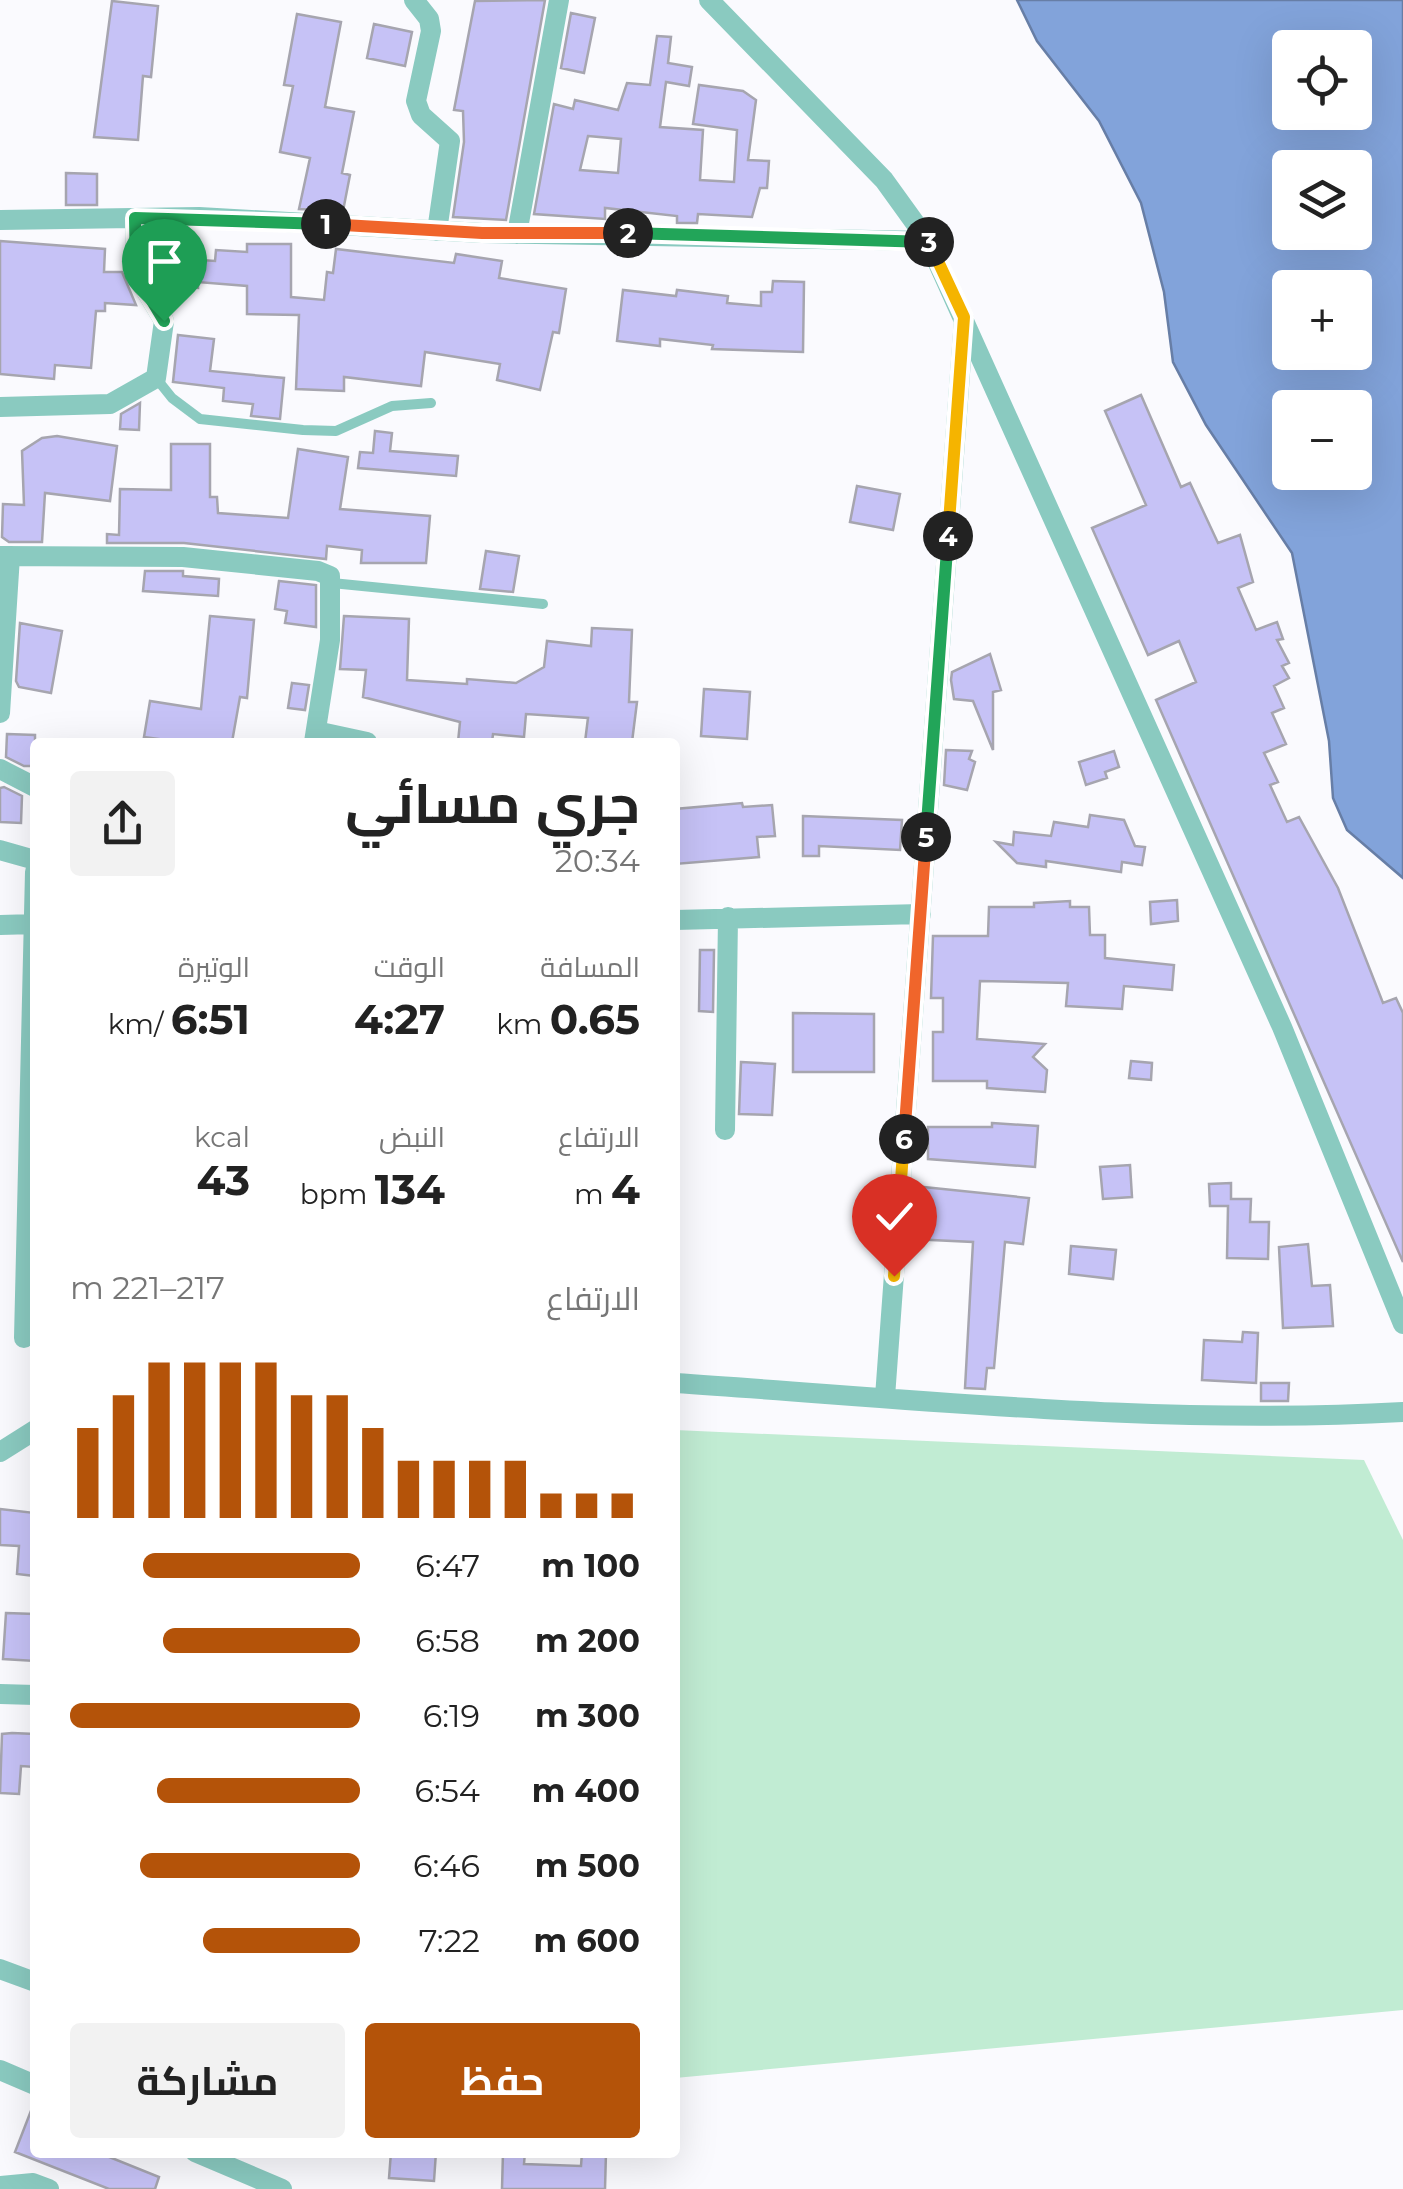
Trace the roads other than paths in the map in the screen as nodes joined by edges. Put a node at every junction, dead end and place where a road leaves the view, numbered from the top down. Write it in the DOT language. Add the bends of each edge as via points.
graph roads {
  1 [pos="414,0"];
  2 [pos="559,0"];
  3 [pos="709,0"];
  4 [pos="135,218"];
  5 [pos="0,220"];
  6 [pos="437,231"];
  7 [pos="518,234"];
  8 [pos="928,241"];
  9 [pos="964,317"];
  10 [pos="156,378"];
  11 [pos="432,403"];
  12 [pos="0,408"];
  13 [pos="5,556"];
  14 [pos="332,583"];
  15 [pos="543,604"];
  16 [pos="0,713"];
  17 [pos="315,737"];
  18 [pos="0,769"];
  19 [pos="30,784"];
  20 [pos="0,850"];
  21 [pos="30,859"];
  22 [pos="921,914"];
  23 [pos="728,917"];
  24 [pos="680,920"];
  25 [pos="30,924"];
  26 [pos="0,925"];
  27 [pos="725,1130"];
  28 [pos="30,1255"];
  29 [pos="1403,1324"];
  30 [pos="29,1338"];
  31 [pos="0,1339"];
  32 [pos="680,1382"];
  33 [pos="885,1397"];
  34 [pos="1403,1412"];
  35 [pos="30,1433"];
  36 [pos="0,1452"];
  37 [pos="0,1694"];
  38 [pos="30,1695"];
  39 [pos="0,1969"];
  40 [pos="30,1980"];
  41 [pos="0,2070"];
  42 [pos="30,2083"];
  43 [pos="209,2158"];
  44 [pos="0,2186"];
  45 [pos="50,2189"];
  46 [pos="282,2189"];
  1 -- 6 [label="street" via="430,19 431,32 416,101 450,140"];
  2 -- 7 [label="street"];
  3 -- 8 [label="street" via="884,180"];
  4 -- 5 [label="street"];
  4 -- 6 [label="street" via="252,218"];
  4 -- 10 [label="street" via="136,274 164,321"];
  6 -- 7 [label="street"];
  7 -- 8 [label="street"];
  8 -- 9 [label="street"];
  9 -- 22 [label="street"];
  9 -- 29 [label="street" via="1282,1027"];
  10 -- 11 [label="lane" via="200,418 303,430 336,431 392,406"];
  10 -- 12 [label="street" via="110,404"];
  13 -- 14 [label="street" via="183,557 318,570"];
  13 -- 16 [label="street"];
  14 -- 15 [label="lane"];
  14 -- 17 [label="street"];
  18 -- 19 [label="street"];
  20 -- 21 [label="street"];
  22 -- 23 [label="street"];
  22 -- 33 [label="street"];
  23 -- 24 [label="street"];
  23 -- 27 [label="street"];
  25 -- 26 [label="street"];
  28 -- 30 [label="street"];
  30 -- 31 [label="street"];
  32 -- 33 [label="street"];
  33 -- 34 [label="street" via="1294,1418"];
  35 -- 36 [label="street"];
  37 -- 38 [label="street"];
  39 -- 40 [label="street"];
  41 -- 42 [label="street"];
  43 -- 46 [label="street"];
  44 -- 45 [label="street"];
}
